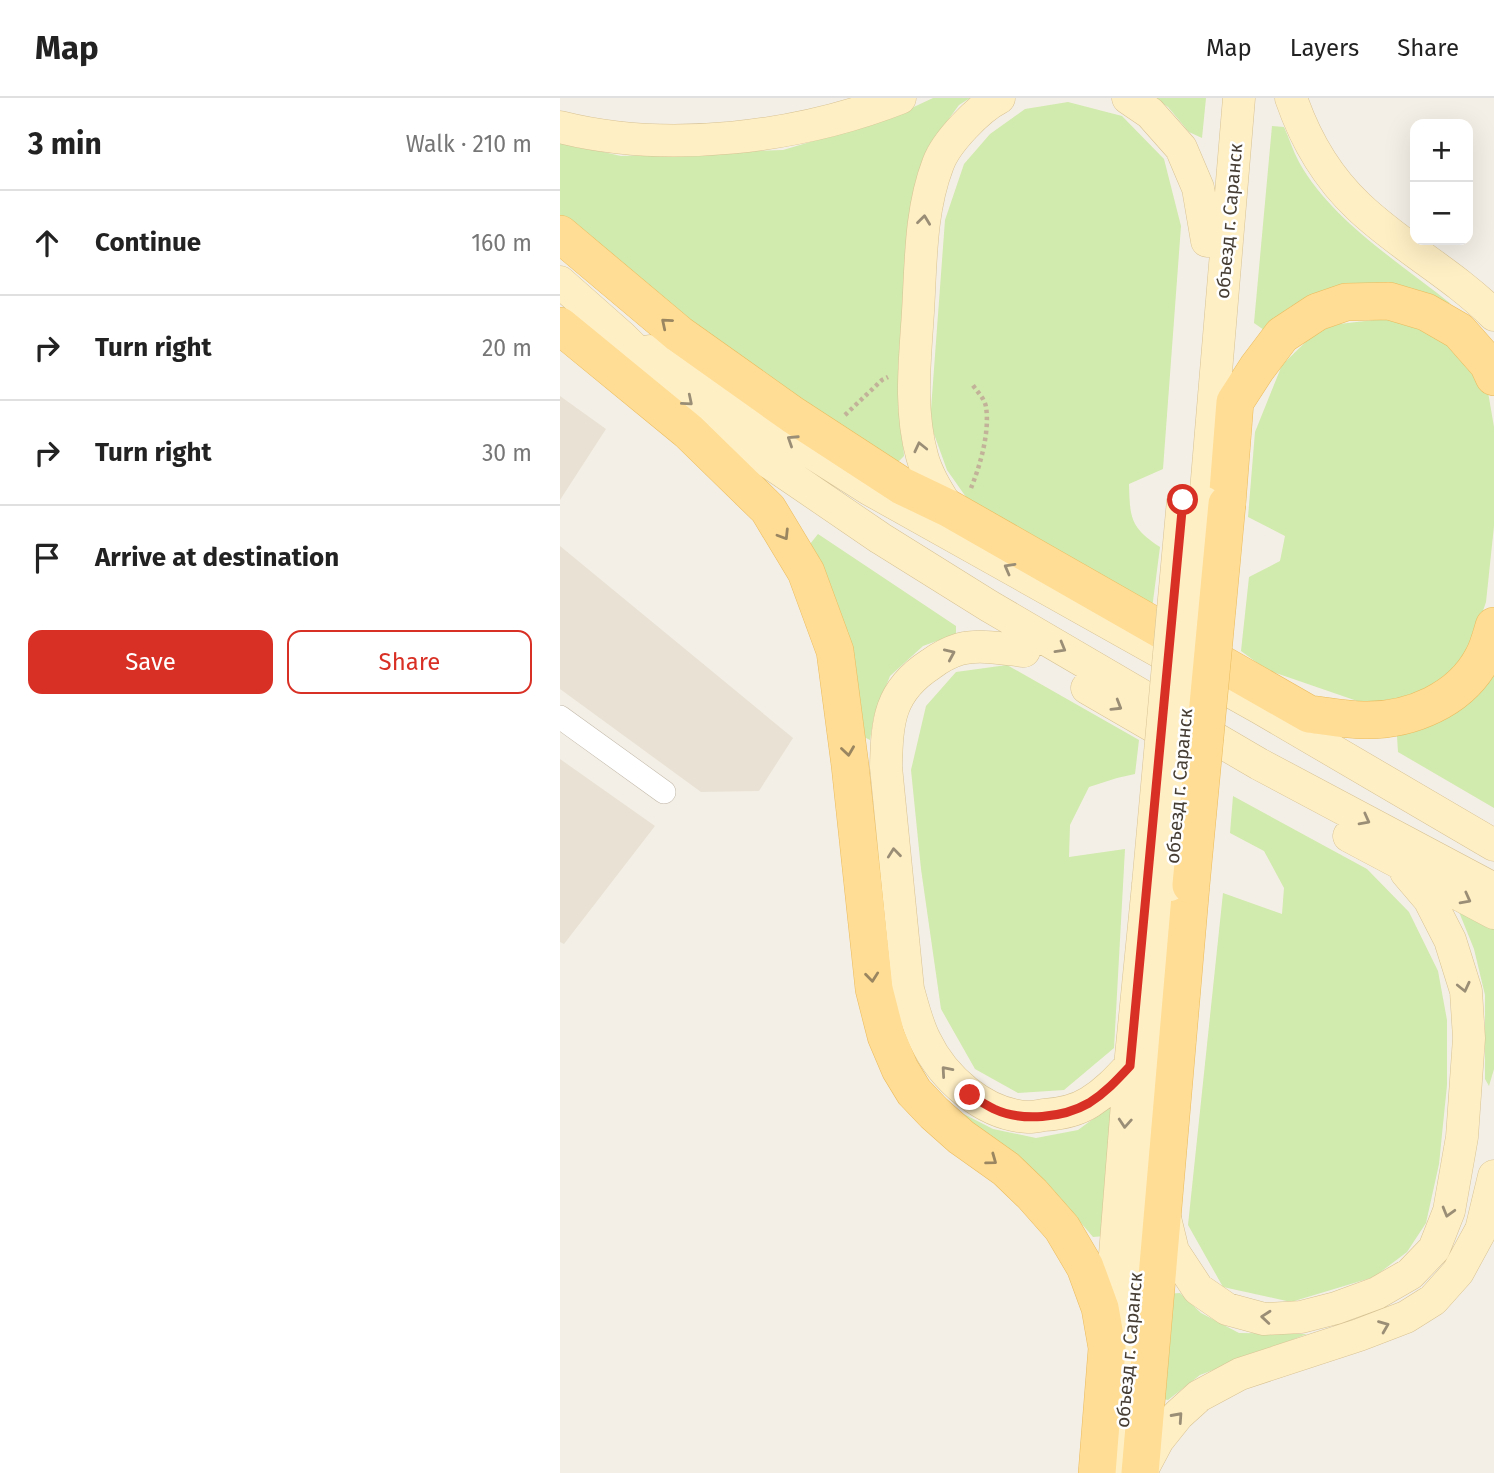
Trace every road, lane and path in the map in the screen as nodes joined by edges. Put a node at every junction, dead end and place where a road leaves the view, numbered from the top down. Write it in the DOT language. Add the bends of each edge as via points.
graph roads {
  1 [pos="900,98"];
  2 [pos="999,98"];
  3 [pos="1128,98"];
  4 [pos="1218,98"];
  5 [pos="1239,98"];
  6 [pos="1260,98"];
  7 [pos="1291,98"];
  8 [pos="560,127"];
  9 [pos="560,234"];
  10 [pos="1207,241"];
  11 [pos="560,282"];
  12 [pos="1494,315"];
  13 [pos="560,326"];
  14 [pos="621,336"];
  15 [pos="915,364"];
  16 [pos="1494,377"];
  17 [pos="972,384"];
  18 [pos="1235,402"];
  19 [pos="688,431"];
  20 [pos="825,436"];
  21 [pos="1205,502"];
  22 [pos="954,512"];
  23 [pos="1494,626"];
  24 [pos="1024,651"];
  25 [pos="1309,714"];
  26 [pos="560,717"];
  27 [pos="664,792"];
  28 [pos="1494,822"];
  29 [pos="1494,845"];
  30 [pos="1399,863"];
  31 [pos="1170,885"];
  32 [pos="1494,888"];
  33 [pos="1494,913"];
  34 [pos="1130,1066"];
  35 [pos="1494,1175"];
  36 [pos="1163,1210"];
  37 [pos="1107,1348"];
  38 [pos="1097,1473"];
  39 [pos="1118,1473"];
  40 [pos="1140,1473"];
  1 -- 8 [label="main road" via="783,131 725,138 637,139"];
  15 -- 2 [label="main road, one-way" via="922,240 939,161 964,125"];
  3 -- 10 [label="main road" via="1150,113 1181,148 1198,188"];
  4 -- 10 [label="main road"];
  5 -- 21 [label="main road, объезд г. Саранск"];
  6 -- 18 [label="main road"];
  7 -- 12 [label="main road" via="1316,155 1358,207 1476,296"];
  20 -- 9 [label="main road, one-way" via="679,334"];
  10 -- 21 [label="main road"];
  11 -- 14 [label="main road"];
  13 -- 19 [label="main road"];
  29 -- 14 [label="main road, one-way" via="881,496 701,377"];
  14 -- 32 [label="main road, one-way" via="684,398 880,538 1259,764"];
  15 -- 20 [label="path" via="882,380"];
  22 -- 15 [label="main road, one-way" via="934,486 922,458 915,428"];
  16 -- 18 [label="main road" via="1459,331 1426,312 1389,302 1346,302 1317,312 1282,335"];
  17 -- 22 [label="path" via="986,405 986,432 979,469"];
  18 -- 21 [label="main road"];
  19 -- 24 [label="main road"];
  19 -- 37 [label="main road, one-way" via="768,509 806,572 835,651 874,989 900,1069 934,1113 1006,1170 1062,1227 1100,1308"];
  20 -- 22 [label="main road" via="902,486"];
  21 -- 31 [label="main road, bridge"];
  22 -- 25 [label="main road"];
  23 -- 25 [label="main road" via="1483,657 1462,685 1436,703 1403,716 1364,720"];
  24 -- 30 [label="main road, one-way"];
  34 -- 24 [label="main road, one-way" via="1088,1103 1062,1113 1027,1117 996,1110 970,1095 944,1071 915,1018 908,989 886,767 892,711 901,690 937,659 961,649"];
  25 -- 28 [label="main road"];
  26 -- 27 [label="street"];
  30 -- 33 [label="main road, one-way"];
  30 -- 36 [label="main road, one-way" via="1429,898 1450,940 1466,991 1469,1038 1462,1137 1450,1211 1434,1249 1410,1274 1377,1293 1301,1317 1264,1319 1227,1309 1198,1289 1174,1251"];
  31 -- 34 [label="main road"];
  31 -- 36 [label="main road"];
  31 -- 39 [label="main road, объезд г. Саранск"];
  34 -- 37 [label="main road, one-way"];
  40 -- 35 [label="main road, one-way" via="1158,1440 1199,1396 1240,1374 1406,1317 1433,1300 1458,1272 1481,1230"];
  36 -- 40 [label="main road"];
  37 -- 38 [label="main road"];
}
